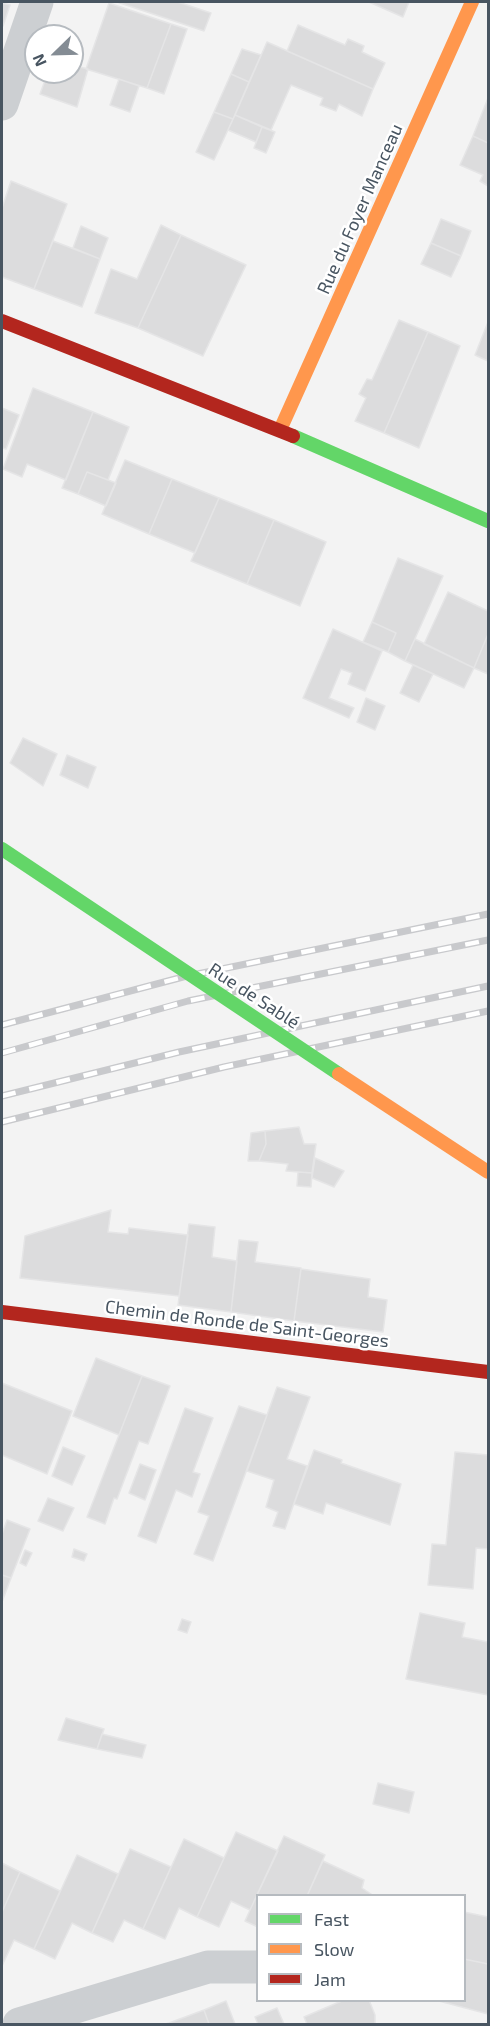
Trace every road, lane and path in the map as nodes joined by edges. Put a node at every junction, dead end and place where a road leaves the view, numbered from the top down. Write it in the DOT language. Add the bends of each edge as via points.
graph roads {
  1 [pos="37,2"];
  2 [pos="472,2"];
  3 [pos="2,104"];
  4 [pos="2,321"];
  5 [pos="280,430"];
  6 [pos="489,521"];
  7 [pos="2,849"];
  8 [pos="489,1173"];
  9 [pos="2,1312"];
  10 [pos="489,1372"];
  11 [pos="256,1967"];
  12 [pos="19,2025"];
  1 -- 3 [label="street"];
  2 -- 5 [label="street, Rue du Foyer Manceau"];
  4 -- 5 [label="street"];
  5 -- 6 [label="street"];
  7 -- 8 [label="street, Rue de Sablé, bridge"];
  9 -- 10 [label="street, Chemin de Ronde de Saint-Georges"];
  11 -- 12 [label="street" via="208,1967"];
}
